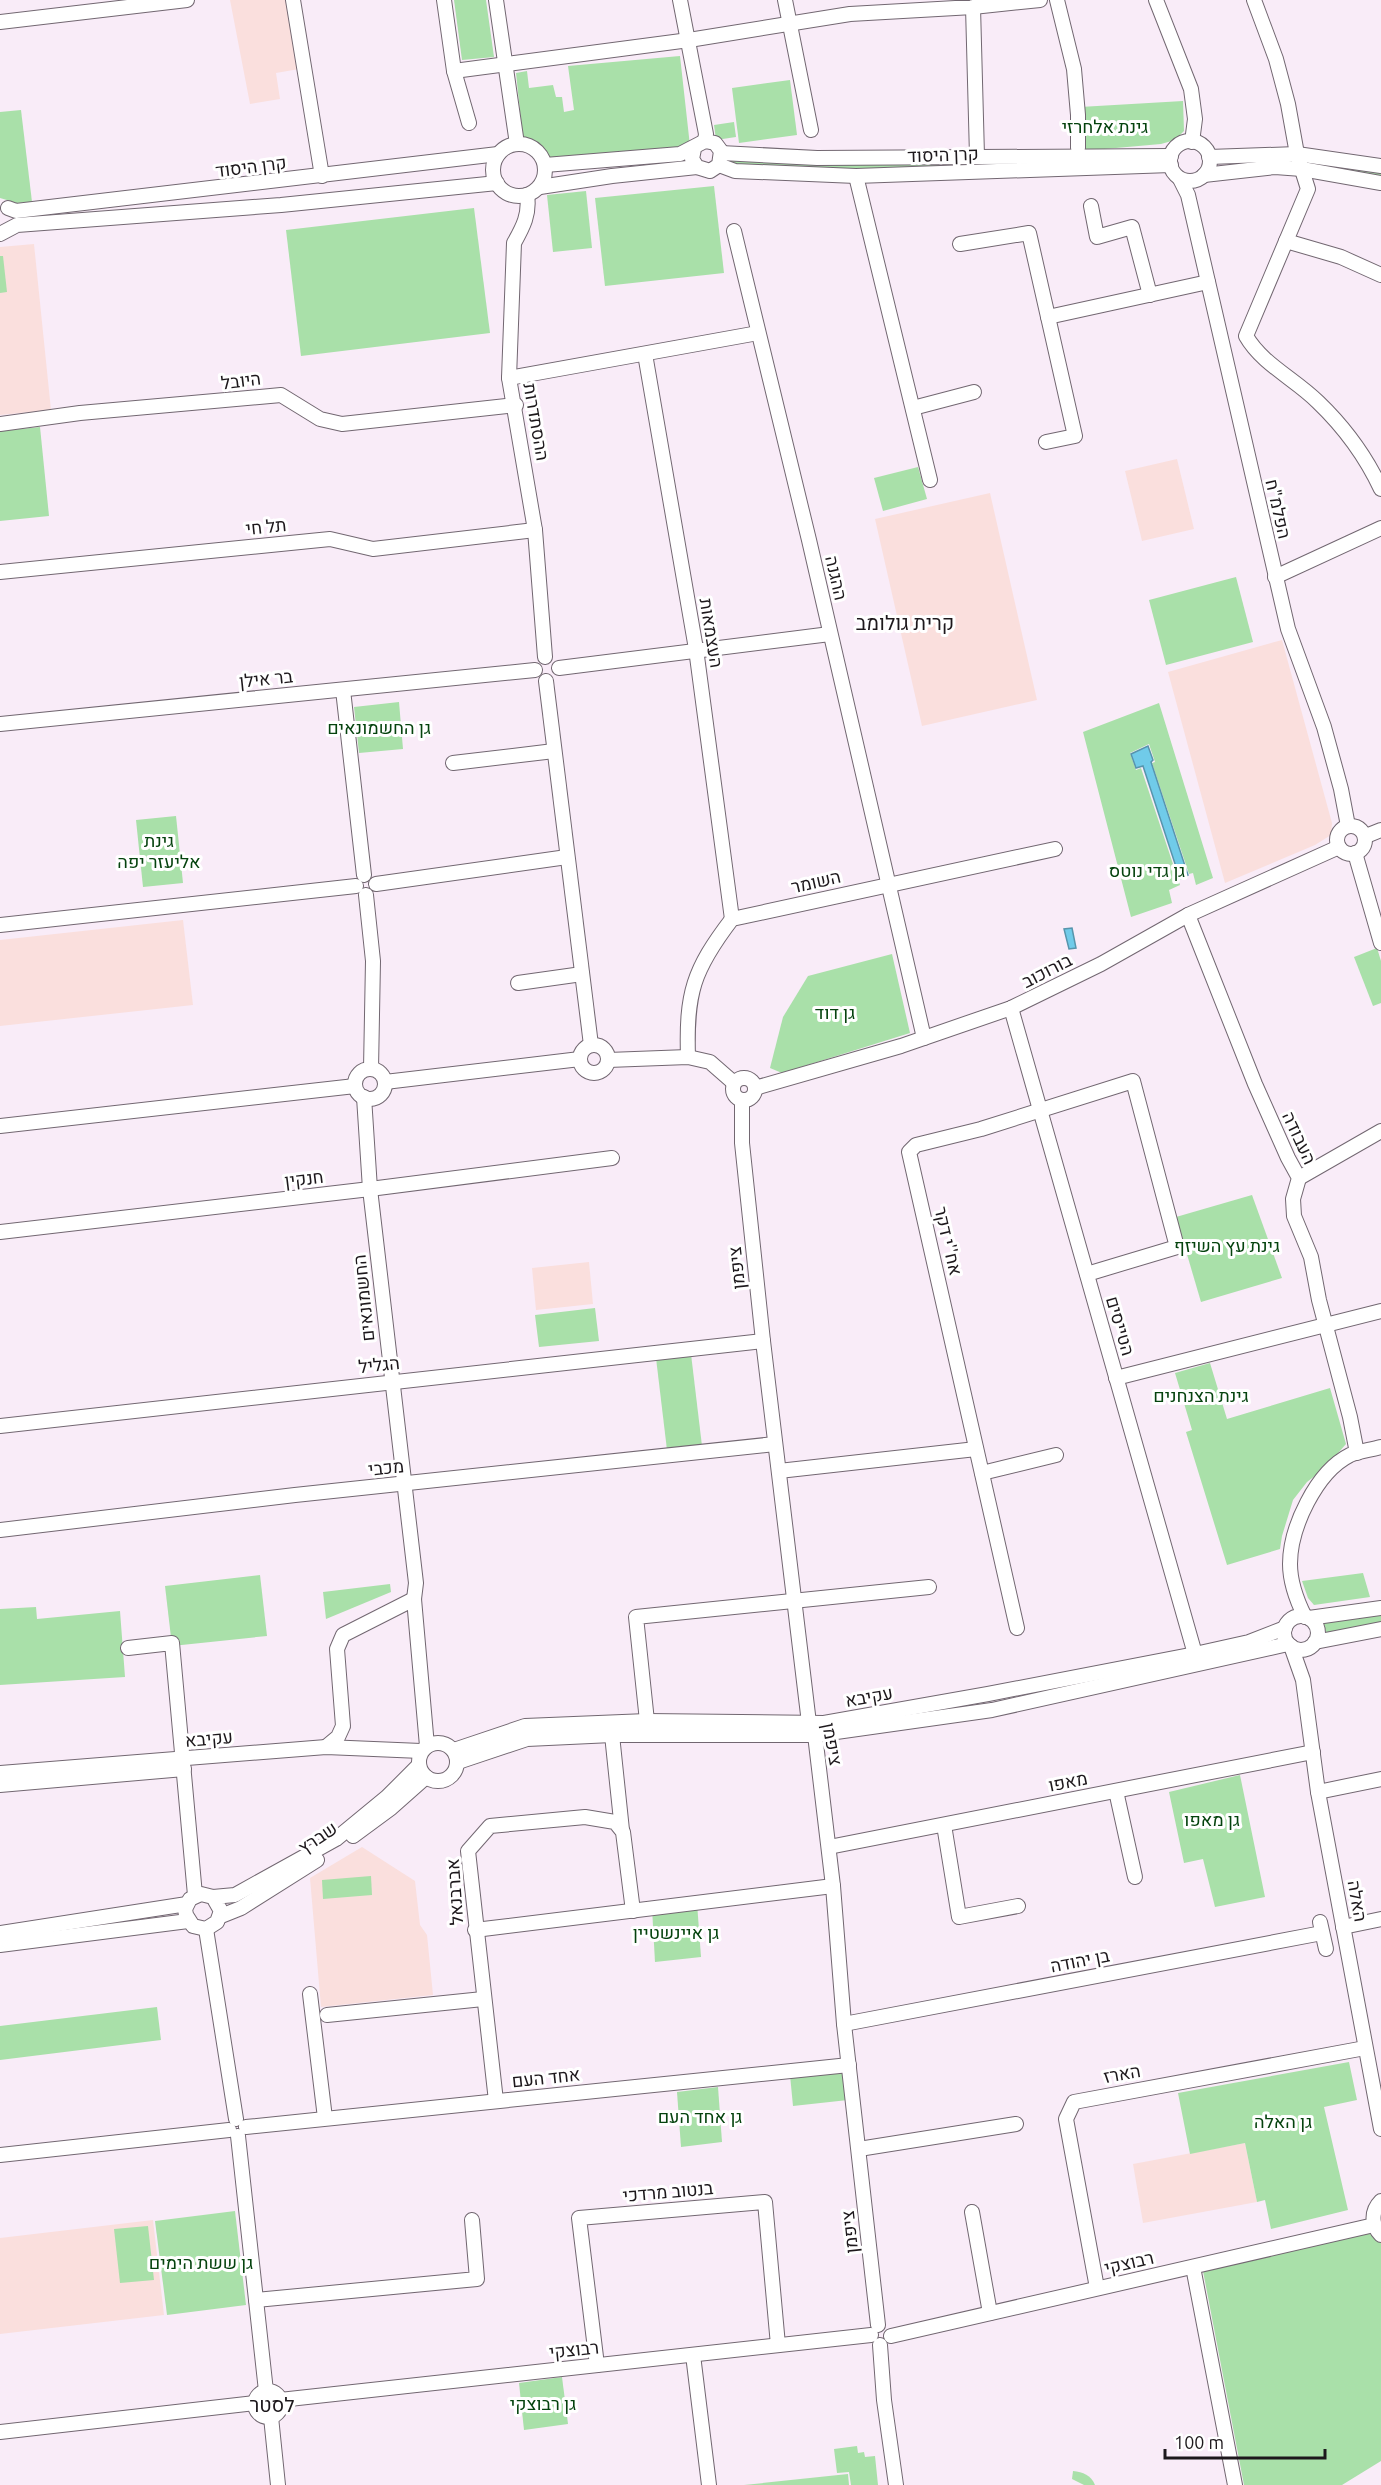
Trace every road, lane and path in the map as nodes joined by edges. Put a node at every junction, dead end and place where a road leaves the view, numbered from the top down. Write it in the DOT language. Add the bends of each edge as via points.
graph roads {
  1 [pos="188,0"];
  2 [pos="293,0"];
  3 [pos="444,0"];
  4 [pos="496,0"];
  5 [pos="680,0"];
  6 [pos="785,0"];
  7 [pos="1040,0"];
  8 [pos="1057,0"];
  9 [pos="1156,0"];
  10 [pos="1254,0"];
  11 [pos="973,7"];
  12 [pos="0,22"];
  13 [pos="790,22"];
  14 [pos="689,40"];
  15 [pos="505,63"];
  16 [pos="454,70"];
  17 [pos="469,123"];
  18 [pos="811,130"];
  19 [pos="1192,142"];
  20 [pos="517,144"];
  21 [pos="700,145"];
  22 [pos="1078,148"];
  23 [pos="498,154"];
  24 [pos="1297,154"];
  25 [pos="977,156"];
  26 [pos="1209,157"];
  27 [pos="720,159"];
  28 [pos="1171,161"];
  29 [pos="545,165"];
  30 [pos="1381,166"];
  31 [pos="697,167"];
  32 [pos="1302,169"];
  33 [pos="322,176"];
  34 [pos="856,176"];
  35 [pos="1201,177"];
  36 [pos="1180,178"];
  37 [pos="497,183"];
  38 [pos="1381,183"];
  39 [pos="540,187"];
  40 [pos="526,195"];
  41 [pos="1188,195"];
  42 [pos="4,205"];
  43 [pos="1091,206"];
  44 [pos="734,231"];
  45 [pos="4,232"];
  46 [pos="1286,241"];
  47 [pos="960,244"];
  48 [pos="1381,274"];
  49 [pos="1208,282"];
  50 [pos="1150,295"];
  51 [pos="1048,317"];
  52 [pos="758,333"];
  53 [pos="645,354"];
  54 [pos="509,378"];
  55 [pos="974,392"];
  56 [pos="516,405"];
  57 [pos="913,408"];
  58 [pos="0,424"];
  59 [pos="1046,442"];
  60 [pos="930,480"];
  61 [pos="1381,489"];
  62 [pos="1381,528"];
  63 [pos="535,530"];
  64 [pos="0,572"];
  65 [pos="1275,578"];
  66 [pos="830,633"];
  67 [pos="696,649"];
  68 [pos="544,657"];
  69 [pos="559,668"];
  70 [pos="535,670"];
  71 [pos="546,681"];
  72 [pos="343,690"];
  73 [pos="0,724"];
  74 [pos="554,751"];
  75 [pos="453,763"];
  76 [pos="1348,826"];
  77 [pos="1381,830"];
  78 [pos="1366,836"];
  79 [pos="1339,847"];
  80 [pos="1055,849"];
  81 [pos="1355,853"];
  82 [pos="567,857"];
  83 [pos="362,885"];
  84 [pos="887,885"];
  85 [pos="1188,915"];
  86 [pos="732,919"];
  87 [pos="0,925"];
  88 [pos="1381,943"];
  89 [pos="582,974"];
  90 [pos="518,983"];
  91 [pos="1011,1008"];
  92 [pos="924,1038"];
  93 [pos="591,1045"];
  94 [pos="688,1057"];
  95 [pos="580,1059"];
  96 [pos="608,1060"];
  97 [pos="371,1069"];
  98 [pos="385,1082"];
  99 [pos="734,1083"];
  100 [pos="355,1086"];
  101 [pos="755,1088"];
  102 [pos="364,1097"];
  103 [pos="742,1100"];
  104 [pos="1040,1110"];
  105 [pos="0,1126"];
  106 [pos="1381,1131"];
  107 [pos="612,1158"];
  108 [pos="1299,1178"];
  109 [pos="370,1189"];
  110 [pos="0,1232"];
  111 [pos="1086,1274"];
  112 [pos="1381,1311"];
  113 [pos="1325,1324"];
  114 [pos="763,1341"];
  115 [pos="1116,1378"];
  116 [pos="392,1382"];
  117 [pos="0,1426"];
  118 [pos="775,1444"];
  119 [pos="1381,1447"];
  120 [pos="976,1449"];
  121 [pos="1357,1453"];
  122 [pos="1056,1455"];
  123 [pos="779,1472"];
  124 [pos="982,1473"];
  125 [pos="405,1484"];
  126 [pos="0,1530"];
  127 [pos="929,1587"];
  128 [pos="414,1599"];
  129 [pos="793,1602"];
  130 [pos="1381,1608"];
  131 [pos="1298,1620"];
  132 [pos="1017,1628"];
  133 [pos="1381,1629"];
  134 [pos="1313,1644"];
  135 [pos="1290,1645"];
  136 [pos="128,1648"];
  137 [pos="1195,1654"];
  138 [pos="1303,1680"];
  139 [pos="647,1720"];
  140 [pos="809,1731"];
  141 [pos="612,1735"];
  142 [pos="326,1747"];
  143 [pos="424,1748"];
  144 [pos="1313,1752"];
  145 [pos="456,1756"];
  146 [pos="184,1764"];
  147 [pos="422,1771"];
  148 [pos="0,1773"];
  149 [pos="1381,1779"];
  150 [pos="0,1785"];
  151 [pos="1116,1791"];
  152 [pos="1318,1792"];
  153 [pos="944,1824"];
  154 [pos="623,1832"];
  155 [pos="829,1847"];
  156 [pos="1135,1877"];
  157 [pos="833,1886"];
  158 [pos="213,1897"];
  159 [pos="191,1899"];
  160 [pos="1018,1906"];
  161 [pos="633,1911"];
  162 [pos="220,1916"];
  163 [pos="1381,1919"];
  164 [pos="188,1921"];
  165 [pos="1343,1928"];
  166 [pos="206,1929"];
  167 [pos="475,1930"];
  168 [pos="0,1933"];
  169 [pos="0,1945"];
  170 [pos="1326,1950"];
  171 [pos="310,1995"];
  172 [pos="483,1999"];
  173 [pos="327,2014"];
  174 [pos="844,2024"];
  175 [pos="1365,2048"];
  176 [pos="849,2065"];
  177 [pos="496,2101"];
  178 [pos="326,2118"];
  179 [pos="1016,2124"];
  180 [pos="237,2128"];
  181 [pos="1381,2129"];
  182 [pos="859,2149"];
  183 [pos="0,2155"];
  184 [pos="1381,2201"];
  185 [pos="972,2212"];
  186 [pos="472,2220"];
  187 [pos="1378,2230"];
  188 [pos="1193,2267"];
  189 [pos="1097,2289"];
  190 [pos="256,2300"];
  191 [pos="990,2313"];
  192 [pos="876,2335"];
  193 [pos="778,2346"];
  194 [pos="693,2355"];
  195 [pos="597,2365"];
  196 [pos="266,2391"];
  197 [pos="280,2400"];
  198 [pos="255,2403"];
  199 [pos="271,2417"];
  200 [pos="0,2432"];
  201 [pos="278,2485"];
  202 [pos="709,2485"];
  203 [pos="896,2485"];
  204 [pos="1235,2485"];
  1 -- 12 [label="street"];
  2 -- 33 [label="street"];
  3 -- 16 [label="street"];
  4 -- 15 [label="street"];
  5 -- 14 [label="street"];
  6 -- 13 [label="street"];
  7 -- 11 [label="street"];
  8 -- 22 [label="street" via="1074,69"];
  9 -- 19 [label="street" via="1191,89 1195,119"];
  10 -- 24 [label="street" via="1276,59"];
  11 -- 13 [label="street" via="850,14"];
  11 -- 25 [label="street"];
  13 -- 14 [label="street"];
  13 -- 18 [label="street"];
  14 -- 15 [label="street"];
  14 -- 21 [label="street" via="706,134"];
  15 -- 16 [label="street"];
  15 -- 20 [label="street"];
  16 -- 17 [label="street"];
  19 -- 26 [label="street" via="1203,147"];
  19 -- 28 [label="street" via="1181,144"];
  20 -- 23 [label="street"];
  20 -- 29 [label="street" via="532,147"];
  21 -- 27 [label="street" via="715,143"];
  21 -- 29 [label="street" via="680,154"];
  21 -- 31 [label="street" via="692,159"];
  23 -- 33 [label="street, קרן היסוד"];
  23 -- 37 [label="street" via="493,169"];
  24 -- 26 [label="street"];
  24 -- 30 [label="street"];
  24 -- 32 [label="street"];
  25 -- 27 [label="street, קרן היסוד"];
  25 -- 28 [label="street, קרן היסוד"];
  26 -- 35 [label="street"];
  27 -- 31 [label="street" via="710,171"];
  27 -- 34 [label="street, קרן היסוד" via="735,171"];
  28 -- 34 [label="street, קרן היסוד"];
  28 -- 36 [label="street"];
  29 -- 39 [label="street"];
  31 -- 39 [label="street"];
  32 -- 35 [label="street" via="1275,167"];
  32 -- 38 [label="street"];
  32 -- 46 [label="street" via="1308,189"];
  33 -- 42 [label="street, קרן היסוד" via="27,210 16,211"];
  34 -- 57 [label="street"];
  35 -- 36 [label="street" via="1186,181"];
  35 -- 41 [label="street" via="1189,188"];
  36 -- 41 [label="street, הפלמ\"ח"];
  37 -- 40 [label="street" via="508,194"];
  37 -- 45 [label="street" via="281,205 17,225"];
  39 -- 40 [label="street"];
  40 -- 54 [label="street, ההסתדרות" via="525,225 514,243"];
  41 -- 49 [label="street, הפלמ\"ח"];
  42 -- 45 [label="street" via="11,219"];
  43 -- 50 [label="street" via="1097,237 1132,227"];
  44 -- 52 [label="street, ההגנה"];
  46 -- 48 [label="street"];
  46 -- 61 [label="street" via="1246,336 1254,350 1318,401 1344,430"];
  47 -- 51 [label="street" via="1029,233"];
  49 -- 50 [label="street"];
  49 -- 65 [label="street, הפלמ\"ח"];
  50 -- 51 [label="street"];
  51 -- 59 [label="street" via="1076,436"];
  52 -- 53 [label="street"];
  52 -- 66 [label="street, ההגנה"];
  53 -- 54 [label="street"];
  53 -- 67 [label="street, העצמאות"];
  54 -- 56 [label="street, ההסתדרות"];
  55 -- 57 [label="street"];
  56 -- 58 [label="street, היובל" via="342,424 320,419 281,395"];
  56 -- 63 [label="street, ההסתדרות"];
  57 -- 60 [label="street"];
  62 -- 65 [label="street"];
  63 -- 64 [label="street, תל חי" via="373,549 330,539"];
  63 -- 68 [label="street, ההסתדרות"];
  65 -- 76 [label="street, הפלמ\"ח" via="1288,629 1324,727"];
  66 -- 67 [label="street"];
  66 -- 84 [label="street, ההגנה"];
  67 -- 69 [label="street"];
  67 -- 86 [label="street, העצמאות"];
  68 -- 69 [label="street" via="555,661"];
  68 -- 70 [label="street"];
  69 -- 71 [label="street" via="557,676"];
  70 -- 71 [label="street"];
  70 -- 72 [label="street, בר אילן"];
  71 -- 74 [label="street"];
  72 -- 73 [label="street, בר אילן"];
  72 -- 83 [label="street"];
  74 -- 75 [label="street"];
  74 -- 82 [label="street"];
  76 -- 78 [label="street" via="1357,827"];
  76 -- 79 [label="street" via="1339,832"];
  77 -- 78 [label="street"];
  78 -- 81 [label="street" via="1363,848"];
  79 -- 81 [label="street"];
  79 -- 85 [label="street, בורוכוב"];
  80 -- 84 [label="street, השומר"];
  81 -- 88 [label="street"];
  82 -- 83 [label="street" via="376,884 373,893"];
  82 -- 89 [label="street"];
  83 -- 87 [label="street"];
  83 -- 97 [label="street" via="373,961"];
  84 -- 86 [label="street, השומר"];
  84 -- 92 [label="street, ההגנה"];
  85 -- 91 [label="street, בורוכוב"];
  85 -- 108 [label="street, העבודה" via="1255,1084"];
  86 -- 94 [label="street" via="709,949 695,978 687,1024"];
  89 -- 90 [label="street"];
  89 -- 93 [label="street"];
  91 -- 92 [label="street, בורוכוב"];
  91 -- 104 [label="street, הטייסים"];
  92 -- 101 [label="street, בורוכוב"];
  93 -- 95 [label="street" via="582,1051"];
  93 -- 96 [label="street" via="602,1047"];
  94 -- 96 [label="street"];
  94 -- 99 [label="street" via="710,1062"];
  95 -- 96 [label="street" via="585,1069 593,1073 602,1071"];
  95 -- 98 [label="street"];
  97 -- 98 [label="street" via="380,1073"];
  97 -- 100 [label="street" via="357,1076"];
  98 -- 102 [label="street" via="379,1096"];
  99 -- 101 [label="street" via="748,1078"];
  99 -- 103 [label="street" via="733,1094"];
  100 -- 102 [label="street"];
  100 -- 105 [label="street"];
  101 -- 103 [label="street" via="751,1097"];
  102 -- 109 [label="street, החשמונאים"];
  103 -- 114 [label="street, ציפמן" via="742,1143"];
  104 -- 111 [label="street, הטייסים"];
  104 -- 111 [label="street" via="1134,1081 1177,1247"];
  104 -- 120 [label="street, אח''י דקר" via="916,1145 909,1152"];
  106 -- 108 [label="street"];
  107 -- 109 [label="street, חנקין"];
  108 -- 113 [label="street, העבודה" via="1293,1199 1294,1216 1311,1257"];
  109 -- 110 [label="street, חנקין"];
  109 -- 116 [label="street, החשמונאים"];
  111 -- 115 [label="street, הטייסים"];
  112 -- 113 [label="street"];
  113 -- 115 [label="street"];
  113 -- 121 [label="street, העבודה"];
  114 -- 116 [label="street, הגליל"];
  114 -- 118 [label="street, ציפמן"];
  115 -- 137 [label="street, הטייסים"];
  116 -- 117 [label="street, הגליל"];
  116 -- 125 [label="street, החשמונאים"];
  118 -- 123 [label="street, ציפמן"];
  118 -- 125 [label="street, מכבי"];
  119 -- 121 [label="street"];
  120 -- 123 [label="street"];
  120 -- 124 [label="street, אח''י דקר"];
  121 -- 131 [label="street" via="1350,1455 1317,1487 1296,1532 1288,1584"];
  122 -- 124 [label="street"];
  123 -- 129 [label="street, ציפמן"];
  124 -- 132 [label="street, אח''י דקר"];
  125 -- 126 [label="street, מכבי"];
  125 -- 128 [label="street, החשמונאים" via="416,1583"];
  127 -- 129 [label="street"];
  128 -- 142 [label="street" via="349,1631 339,1642 343,1726 338,1737"];
  128 -- 143 [label="street, החשמונאים"];
  129 -- 139 [label="street" via="636,1617"];
  129 -- 140 [label="street, ציפמן"];
  130 -- 131 [label="street, עקיבא"];
  131 -- 134 [label="street" via="1316,1626"];
  131 -- 135 [label="street" via="1285,1638"];
  131 -- 137 [label="street, עקיבא" via="1249,1642"];
  133 -- 134 [label="street"];
  134 -- 135 [label="street" via="1301,1650"];
  134 -- 138 [label="street, האלה"];
  135 -- 138 [label="street, האלה"];
  135 -- 140 [label="street, עקיבא" via="992,1710"];
  136 -- 146 [label="street" via="172,1643"];
  137 -- 140 [label="street, עקיבא" via="824,1723"];
  138 -- 144 [label="street, האלה"];
  139 -- 140 [label="street, עקיבא"];
  139 -- 145 [label="street, עקיבא" via="525,1725"];
  140 -- 141 [label="street, עקיבא"];
  140 -- 155 [label="street, ציפמן"];
  141 -- 145 [label="street, עקיבא" via="527,1739"];
  141 -- 154 [label="street"];
  142 -- 143 [label="street, עקיבא"];
  142 -- 146 [label="street, עקיבא"];
  143 -- 145 [label="street" via="441,1742"];
  143 -- 147 [label="street"];
  144 -- 151 [label="street, מאפו"];
  144 -- 152 [label="street, האלה"];
  145 -- 147 [label="street" via="456,1769 447,1779 433,1780"];
  146 -- 148 [label="street, עקיבא"];
  146 -- 150 [label="street, עקיבא"];
  146 -- 159 [label="street"];
  147 -- 158 [label="street, שברץ" via="336,1839 235,1895"];
  147 -- 162 [label="street, שברץ" via="385,1813 241,1908"];
  149 -- 152 [label="street"];
  151 -- 153 [label="street, מאפו"];
  151 -- 156 [label="street"];
  152 -- 165 [label="street, האלה"];
  153 -- 155 [label="street, מאפו"];
  153 -- 160 [label="street" via="959,1917"];
  154 -- 161 [label="street"];
  154 -- 167 [label="street, אברבנאל" via="615,1822 585,1817 490,1826 468,1851"];
  155 -- 157 [label="street, ציפמן"];
  157 -- 161 [label="street"];
  157 -- 174 [label="street, ציפמן"];
  158 -- 159 [label="street" via="208,1894"];
  158 -- 162 [label="street" via="220,1905"];
  159 -- 164 [label="street" via="185,1910"];
  159 -- 168 [label="street"];
  161 -- 167 [label="street"];
  162 -- 166 [label="street" via="218,1922"];
  163 -- 165 [label="street"];
  164 -- 166 [label="street"];
  164 -- 169 [label="street"];
  165 -- 175 [label="street, האלה"];
  166 -- 180 [label="street"];
  167 -- 172 [label="street, אברבנאל"];
  170 -- 174 [label="street, בן יהודה" via="1321,1928"];
  171 -- 178 [label="street"];
  172 -- 173 [label="street"];
  172 -- 177 [label="street, אברבנאל"];
  174 -- 176 [label="street, ציפמן"];
  175 -- 181 [label="street, האלה"];
  175 -- 189 [label="street, הארז" via="1074,2102 1066,2119"];
  176 -- 177 [label="street, אחד העם"];
  176 -- 182 [label="street, ציפמן"];
  177 -- 178 [label="street, אחד העם"];
  178 -- 180 [label="street, אחד העם"];
  179 -- 182 [label="street"];
  180 -- 183 [label="street, אחד העם"];
  180 -- 190 [label="street"];
  182 -- 192 [label="street, ציפמן"];
  184 -- 187 [label="street" via="1374,2210"];
  185 -- 191 [label="street"];
  186 -- 190 [label="street" via="477,2279"];
  187 -- 188 [label="street, רבוצקי"];
  188 -- 189 [label="street, רבוצקי"];
  188 -- 204 [label="street"];
  189 -- 191 [label="street, רבוצקי"];
  190 -- 196 [label="street"];
  191 -- 192 [label="street, רבוצקי" via="891,2336 889,2341"];
  192 -- 193 [label="street, רבוצקי"];
  192 -- 203 [label="street, ציפמן"];
  193 -- 194 [label="street, רבוצקי"];
  193 -- 195 [label="street, בנטוב מרדכי" via="765,2202 579,2218"];
  194 -- 195 [label="street, רבוצקי"];
  194 -- 202 [label="street"];
  195 -- 197 [label="street, רבוצקי"];
  196 -- 197 [label="street" via="275,2393"];
  196 -- 198 [label="street"];
  197 -- 199 [label="street" via="279,2411"];
  198 -- 199 [label="street" via="257,2412"];
  198 -- 200 [label="street"];
  199 -- 201 [label="street"];
}
